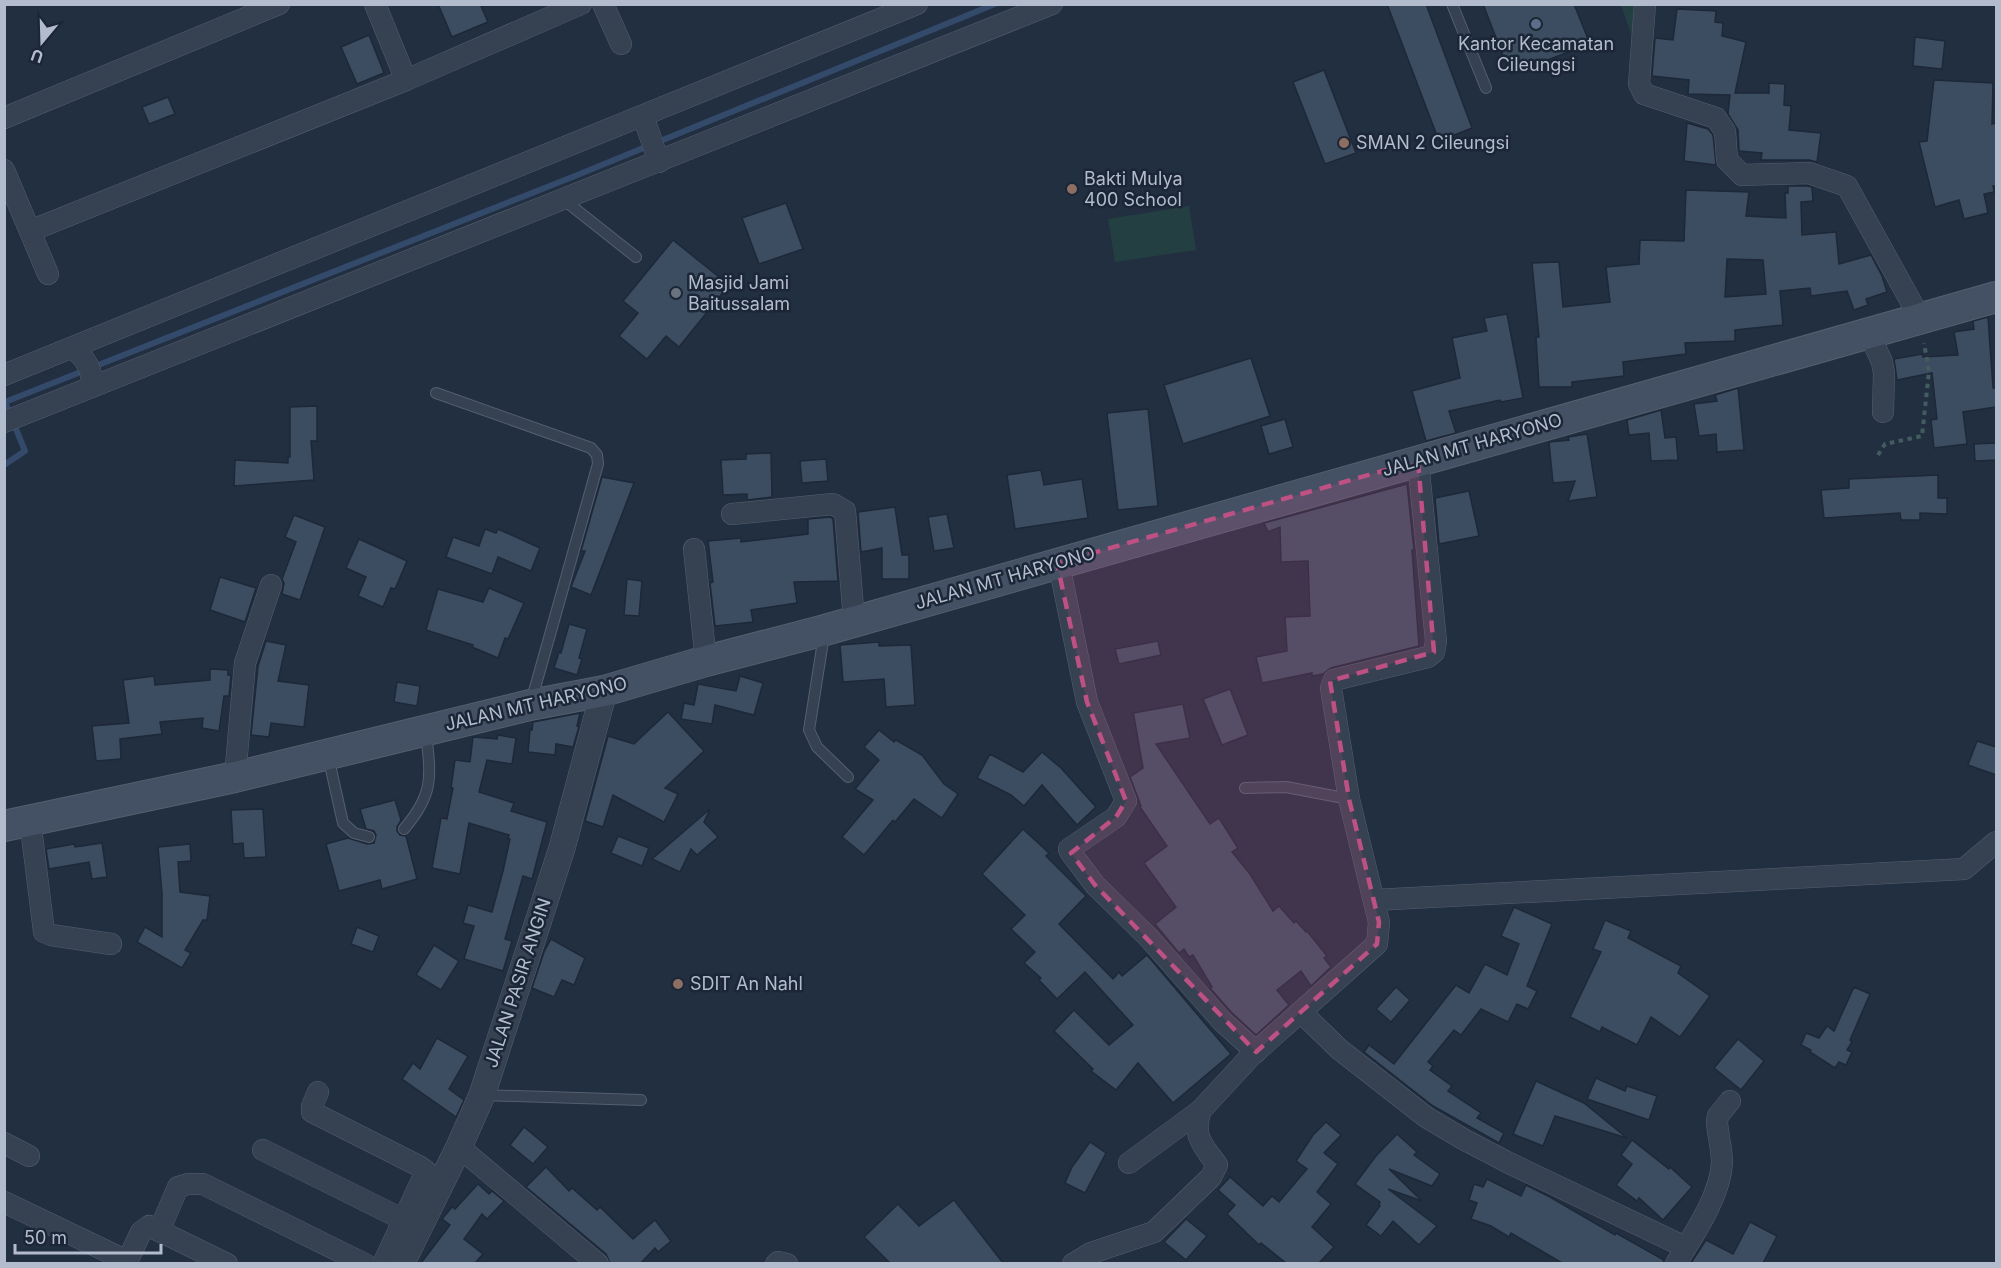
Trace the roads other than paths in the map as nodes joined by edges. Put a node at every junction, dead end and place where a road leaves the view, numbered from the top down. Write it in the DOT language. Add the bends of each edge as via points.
graph roads {
  1 [pos="279,4"];
  2 [pos="375,4"];
  3 [pos="581,4"];
  4 [pos="603,4"];
  5 [pos="917,4"];
  6 [pos="1052,4"];
  7 [pos="1452,4"];
  8 [pos="1645,4"];
  9 [pos="621,44"];
  10 [pos="406,80"];
  11 [pos="1486,88"];
  12 [pos="4,118"];
  13 [pos="645,123"];
  14 [pos="657,157"];
  15 [pos="4,170"];
  16 [pos="564,200"];
  17 [pos="30,231"];
  18 [pos="636,257"];
  19 [pos="48,274"];
  20 [pos="1996,297"];
  21 [pos="1920,318"];
  22 [pos="1869,333"];
  23 [pos="78,352"];
  24 [pos="4,375"];
  25 [pos="92,382"];
  26 [pos="436,393"];
  27 [pos="1883,412"];
  28 [pos="12,419"];
  29 [pos="1418,461"];
  30 [pos="732,514"];
  31 [pos="694,549"];
  32 [pos="1057,563"];
  33 [pos="271,585"];
  34 [pos="854,620"];
  35 [pos="825,630"];
  36 [pos="706,661"];
  37 [pos="604,691"];
  38 [pos="530,705"];
  39 [pos="426,730"];
  40 [pos="328,756"];
  41 [pos="235,777"];
  42 [pos="848,777"];
  43 [pos="1245,788"];
  44 [pos="1349,799"];
  45 [pos="17,823"];
  46 [pos="404,829"];
  47 [pos="369,837"];
  48 [pos="1996,842"];
  49 [pos="1374,900"];
  50 [pos="111,944"];
  51 [pos="1301,1012"];
  52 [pos="1256,1052"];
  53 [pos="318,1092"];
  54 [pos="482,1095"];
  55 [pos="641,1100"];
  56 [pos="1730,1101"];
  57 [pos="1201,1110"];
  58 [pos="4,1143"];
  59 [pos="459,1148"];
  60 [pos="263,1150"];
  61 [pos="29,1156"];
  62 [pos="1129,1163"];
  63 [pos="4,1202"];
  64 [pos="404,1220"];
  65 [pos="159,1231"];
  66 [pos="1681,1255"];
  67 [pos="126,1262"];
  68 [pos="227,1263"];
  69 [pos="365,1263"];
  70 [pos="382,1263"];
  71 [pos="401,1263"];
  72 [pos="598,1263"];
  73 [pos="776,1263"];
  74 [pos="787,1263"];
  75 [pos="1073,1263"];
  1 -- 12 [label="street"];
  2 -- 10 [label="street"];
  3 -- 10 [label="street"];
  4 -- 9 [label="street"];
  5 -- 13 [label="street"];
  6 -- 14 [label="street"];
  7 -- 11 [label="lane"];
  8 -- 21 [label="street" via="1639,84 1644,94 1716,118 1725,131 1727,159 1742,175 1809,173 1847,186"];
  10 -- 17 [label="street"];
  13 -- 14 [label="street"];
  13 -- 23 [label="street" via="566,148"];
  14 -- 16 [label="street"];
  15 -- 17 [label="street"];
  16 -- 18 [label="lane"];
  16 -- 25 [label="street"];
  17 -- 19 [label="street"];
  20 -- 21 [label="main road, JALAN MT HARYONO"];
  21 -- 22 [label="main road, JALAN MT HARYONO"];
  22 -- 27 [label="street" via="1884,373"];
  22 -- 29 [label="main road, JALAN MT HARYONO"];
  23 -- 24 [label="street"];
  23 -- 25 [label="street"];
  25 -- 28 [label="street"];
  26 -- 38 [label="lane" via="591,448 597,455 598,464"];
  29 -- 32 [label="main road, JALAN MT HARYONO"];
  29 -- 44 [label="street" via="1434,652 1428,657 1334,680 1331,688"];
  30 -- 34 [label="street" via="833,504 845,512"];
  31 -- 36 [label="street"];
  32 -- 34 [label="main road, JALAN MT HARYONO"];
  32 -- 52 [label="street" via="1087,702 1126,801 1116,817 1069,849 1095,885"];
  33 -- 41 [label="street" via="245,663"];
  34 -- 35 [label="main road, JALAN MT HARYONO"];
  35 -- 36 [label="main road, JALAN MT HARYONO"];
  35 -- 42 [label="lane" via="809,730 818,747"];
  36 -- 37 [label="main road, JALAN MT HARYONO"];
  37 -- 38 [label="main road, JALAN MT HARYONO"];
  37 -- 54 [label="street, JALAN PASIR ANGIN" via="562,848"];
  38 -- 39 [label="main road, JALAN MT HARYONO"];
  39 -- 40 [label="main road, JALAN MT HARYONO"];
  39 -- 46 [label="lane" via="428,790 418,812"];
  40 -- 41 [label="main road, JALAN MT HARYONO"];
  40 -- 47 [label="lane" via="343,823 354,833"];
  41 -- 45 [label="main road, JALAN MT HARYONO"];
  43 -- 44 [label="lane" via="1286,787"];
  44 -- 49 [label="street"];
  45 -- 50 [label="street" via="44,932"];
  48 -- 49 [label="street" via="1964,869"];
  49 -- 51 [label="street" via="1379,922 1377,944"];
  51 -- 52 [label="street"];
  51 -- 66 [label="street" via="1339,1048 1426,1117"];
  52 -- 57 [label="street"];
  53 -- 64 [label="street" via="312,1112 426,1171"];
  54 -- 55 [label="lane"];
  54 -- 59 [label="street, JALAN PASIR ANGIN"];
  56 -- 66 [label="street" via="1717,1122 1721,1175"];
  57 -- 62 [label="street"];
  57 -- 75 [label="street" via="1197,1136 1217,1165 1211,1177 1154,1232"];
  58 -- 61 [label="street"];
  59 -- 71 [label="street, JALAN PASIR ANGIN"];
  59 -- 72 [label="street"];
  60 -- 64 [label="street"];
  63 -- 67 [label="street"];
  64 -- 70 [label="street"];
  65 -- 67 [label="street" via="149,1226 141,1232"];
  65 -- 68 [label="street"];
  65 -- 69 [label="street" via="178,1187 203,1184"];
  73 -- 74 [label="street"];
}
